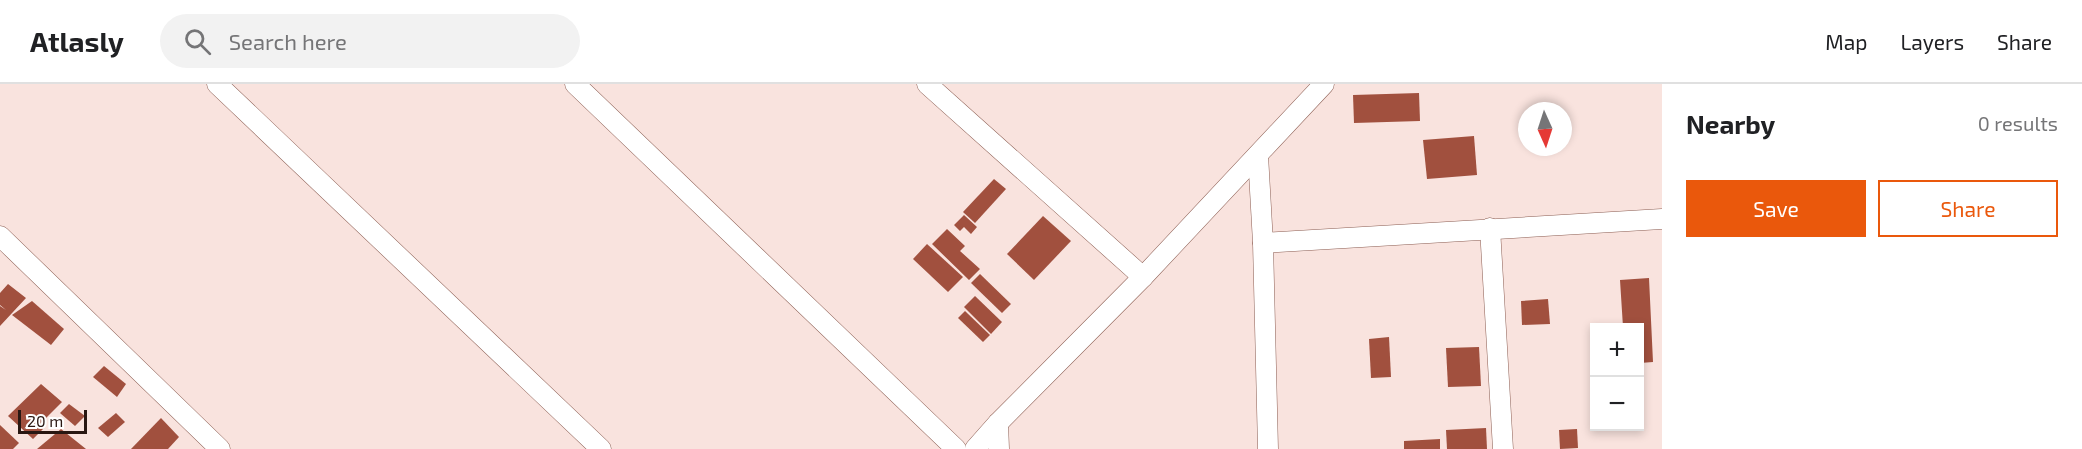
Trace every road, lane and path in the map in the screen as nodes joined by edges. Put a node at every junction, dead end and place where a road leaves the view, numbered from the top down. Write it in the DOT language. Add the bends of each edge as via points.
graph roads {
  1 [pos="217,84"];
  2 [pos="575,84"];
  3 [pos="927,84"];
  4 [pos="1324,84"];
  5 [pos="1258,155"];
  6 [pos="1662,219"];
  7 [pos="1490,228"];
  8 [pos="0,236"];
  9 [pos="1263,243"];
  10 [pos="1143,277"];
  11 [pos="998,423"];
  12 [pos="220,449"];
  13 [pos="601,449"];
  14 [pos="956,449"];
  15 [pos="975,449"];
  16 [pos="999,449"];
  17 [pos="1268,449"];
  18 [pos="1503,449"];
  1 -- 13 [label="street"];
  2 -- 14 [label="street"];
  3 -- 10 [label="street"];
  4 -- 5 [label="street"];
  5 -- 9 [label="street"];
  5 -- 10 [label="street"];
  6 -- 7 [label="street"];
  7 -- 9 [label="street"];
  7 -- 18 [label="street"];
  8 -- 12 [label="street"];
  9 -- 17 [label="street"];
  10 -- 11 [label="street"];
  11 -- 15 [label="street"];
  11 -- 16 [label="street"];
}
